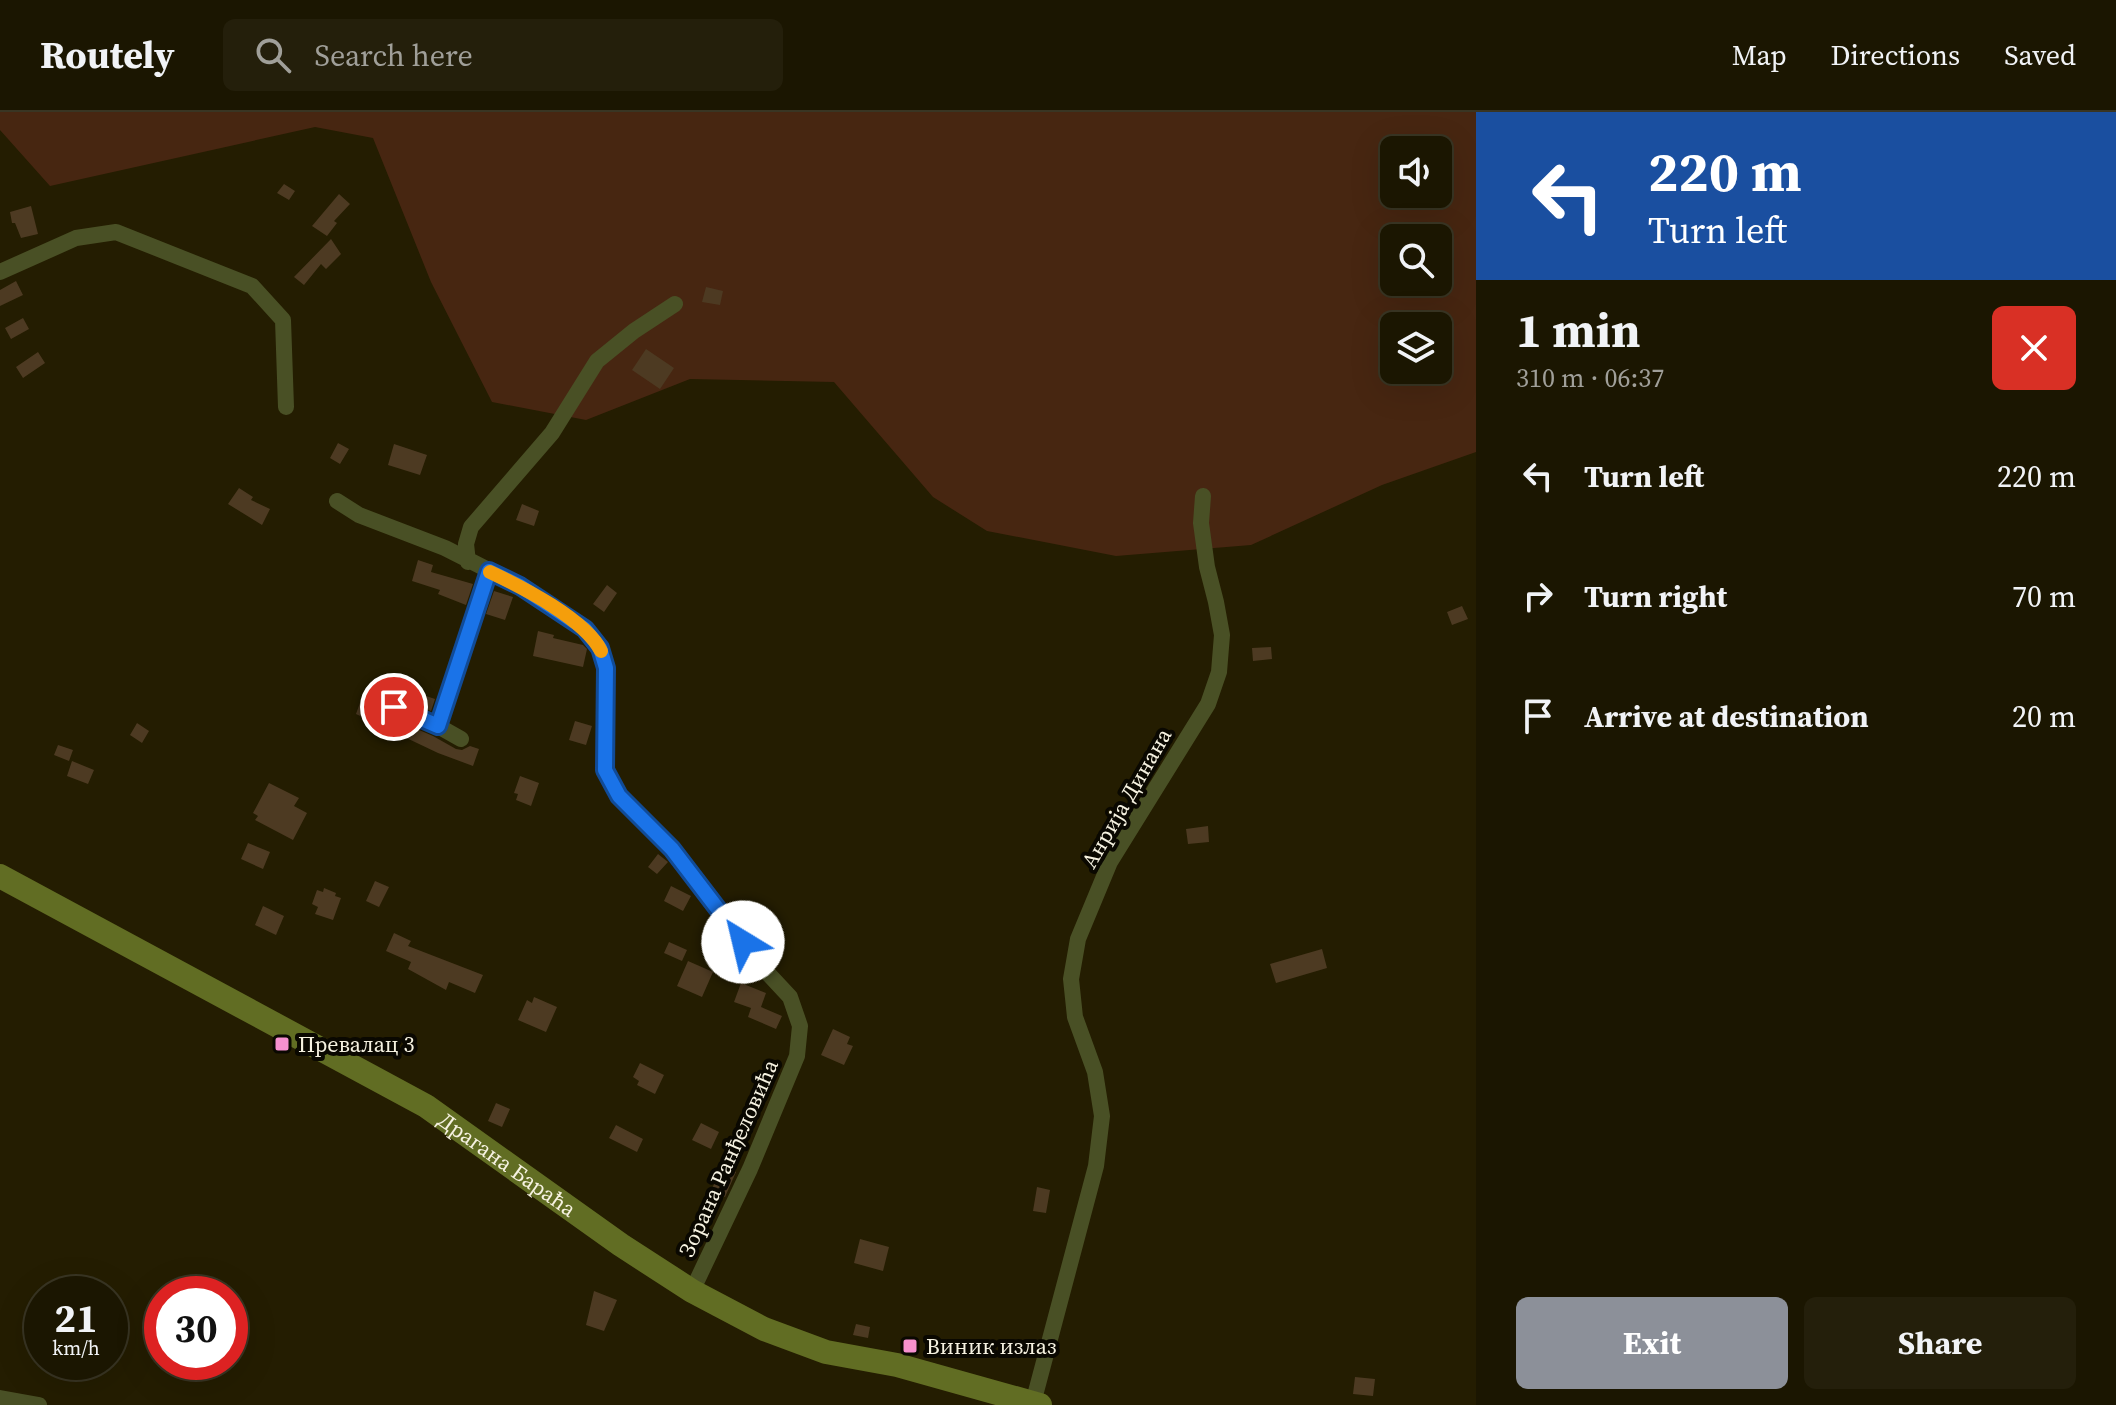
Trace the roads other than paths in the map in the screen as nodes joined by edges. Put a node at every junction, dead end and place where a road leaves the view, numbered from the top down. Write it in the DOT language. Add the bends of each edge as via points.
graph roads {
  1 [pos="0,272"];
  2 [pos="675,304"];
  3 [pos="286,407"];
  4 [pos="1203,496"];
  5 [pos="337,501"];
  6 [pos="468,562"];
  7 [pos="489,571"];
  8 [pos="372,698"];
  9 [pos="438,726"];
  10 [pos="461,739"];
  11 [pos="0,876"];
  12 [pos="692,1291"];
  13 [pos="0,1398"];
  14 [pos="1037,1404"];
  15 [pos="39,1405"];
  1 -- 3 [label="street" via="76,238 116,232 252,286 283,320"];
  2 -- 6 [label="street" via="597,361 552,433 471,527"];
  4 -- 14 [label="street, Анрија Динана" via="1207,567 1222,635 1219,672 1208,704 1110,862 1078,939 1071,979 1075,1017 1095,1072 1102,1116 1096,1166"];
  5 -- 6 [label="street, Зорана Ранђеловића"];
  6 -- 7 [label="street, Зорана Ранђеловића"];
  7 -- 9 [label="street"];
  7 -- 12 [label="street, Зорана Ранђеловића" via="585,629 600,648 606,668 605,770 619,796 672,849 790,997 800,1026 797,1056"];
  8 -- 9 [label="street"];
  9 -- 10 [label="street"];
  11 -- 12 [label="street, Драгана Бараћа" via="426,1106"];
  12 -- 14 [label="street, Драгана Бараћа" via="764,1329 826,1352 897,1365"];
  13 -- 15 [label="street"];
}
